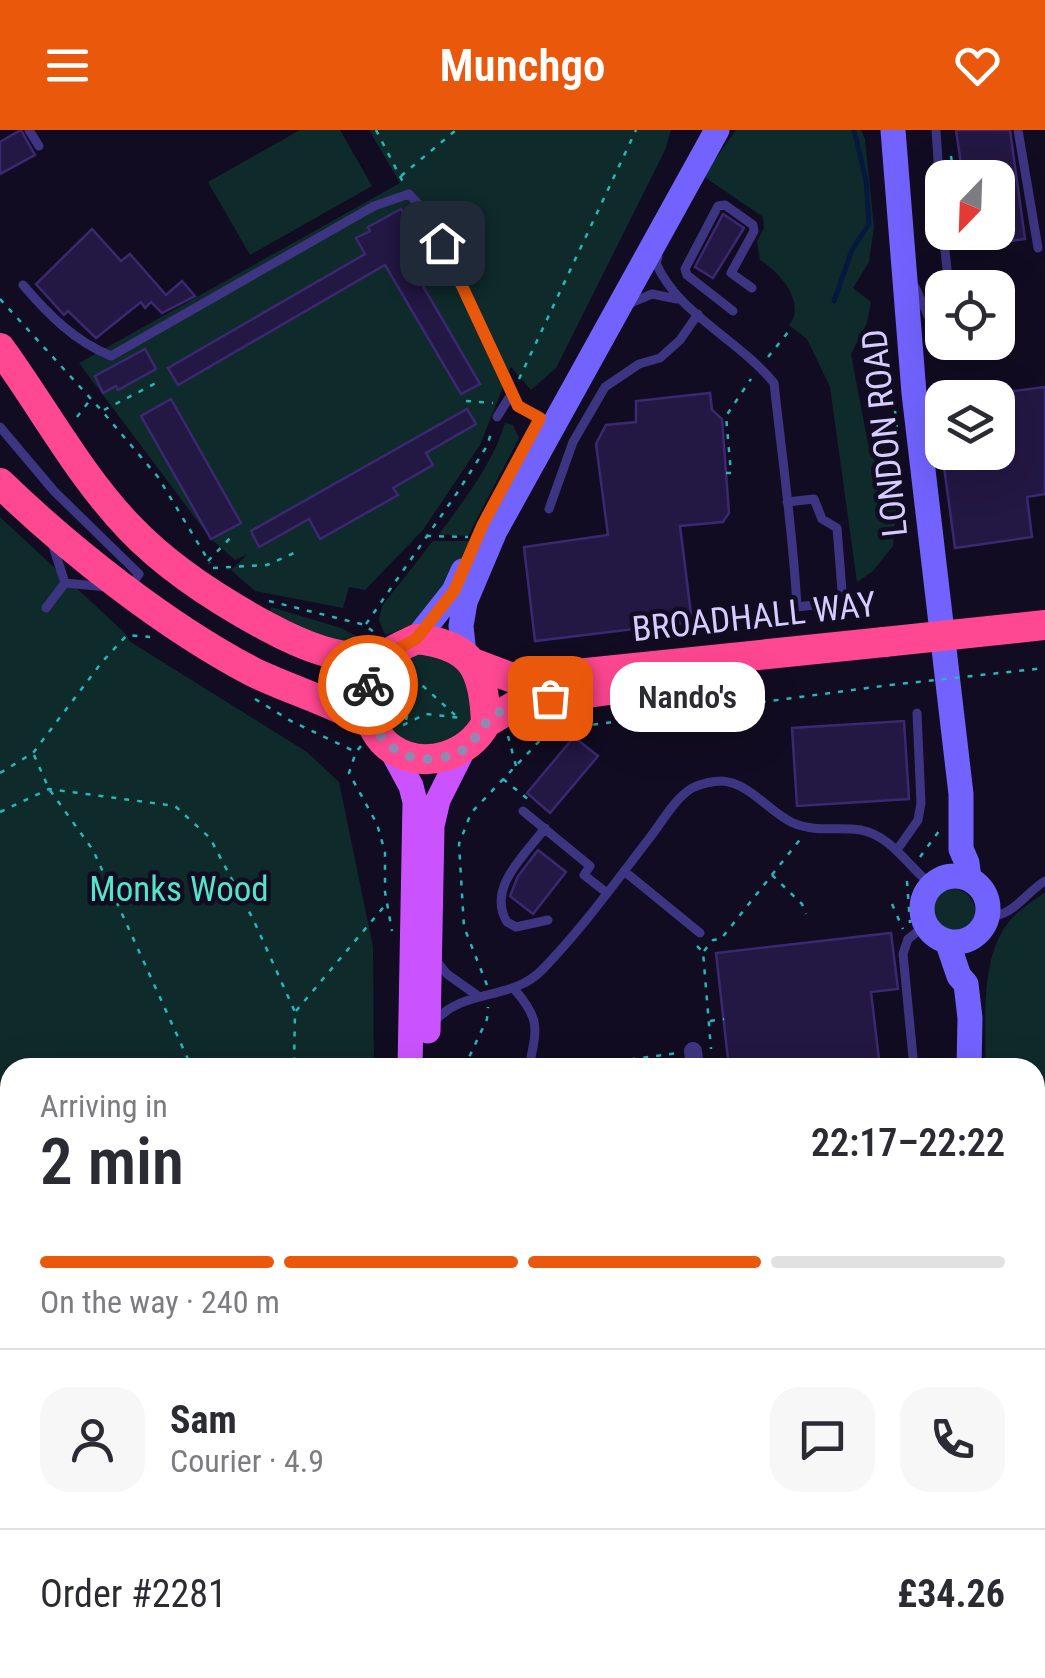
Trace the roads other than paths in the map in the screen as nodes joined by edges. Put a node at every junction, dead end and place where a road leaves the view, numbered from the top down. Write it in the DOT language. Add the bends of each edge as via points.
graph roads {
  1 [pos="29,130"];
  2 [pos="698,130"];
  3 [pos="717,130"];
  4 [pos="893,130"];
  5 [pos="936,130"];
  6 [pos="1018,130"];
  7 [pos="38,146"];
  8 [pos="938,160"];
  9 [pos="680,198"];
  10 [pos="1038,248"];
  11 [pos="905,266"];
  12 [pos="23,284"];
  13 [pos="752,288"];
  14 [pos="678,299"];
  15 [pos="925,309"];
  16 [pos="734,311"];
  17 [pos="616,313"];
  18 [pos="698,314"];
  19 [pos="0,348"];
  20 [pos="512,394"];
  21 [pos="497,417"];
  22 [pos="540,418"];
  23 [pos="0,427"];
  24 [pos="0,483"];
  25 [pos="787,502"];
  26 [pos="549,510"];
  27 [pos="47,526"];
  28 [pos="64,583"];
  29 [pos="128,590"];
  30 [pos="46,608"];
  31 [pos="1045,625"];
  32 [pos="1045,644"];
  33 [pos="394,648"];
  34 [pos="469,659"];
  35 [pos="887,662"];
  36 [pos="916,712"];
  37 [pos="470,720"];
  38 [pos="375,740"];
  39 [pos="462,752"];
  40 [pos="524,811"];
  41 [pos="545,828"];
  42 [pos="961,849"];
  43 [pos="897,850"];
  44 [pos="624,871"];
  45 [pos="968,878"];
  46 [pos="1045,880"];
  47 [pos="936,882"];
  48 [pos="607,893"];
  49 [pos="988,917"];
  50 [pos="548,920"];
  51 [pos="917,932"];
  52 [pos="700,933"];
  53 [pos="959,940"];
  54 [pos="430,953"];
  55 [pos="515,990"];
  56 [pos="484,996"];
  57 [pos="428,1032"];
  58 [pos="410,1058"];
  59 [pos="428,1058"];
  60 [pos="530,1058"];
  61 [pos="913,1058"];
  62 [pos="969,1058"];
  1 -- 7 [label="lane"];
  2 -- 22 [label="main road"];
  3 -- 9 [label="main road"];
  4 -- 11 [label="main road, LONDON ROAD"];
  5 -- 8 [label="lane"];
  6 -- 10 [label="lane"];
  9 -- 14 [label="lane" via="656,263"];
  9 -- 17 [label="main road"];
  11 -- 15 [label="lane"];
  11 -- 42 [label="main road, LONDON ROAD"];
  12 -- 20 [label="lane" via="51,317 110,356 374,206 409,194 427,214"];
  13 -- 16 [label="lane" via="731,272 753,225 718,206 685,269"];
  14 -- 17 [label="lane" via="652,294"];
  14 -- 18 [label="lane"];
  17 -- 34 [label="main road" via="495,530 464,602 461,626"];
  18 -- 25 [label="lane" via="774,382"];
  18 -- 26 [label="lane" via="660,358 605,387 573,442"];
  19 -- 33 [label="highway" via="96,489 132,530 200,587 318,650 342,657"];
  20 -- 21 [label="lane"];
  20 -- 22 [label="lane" via="518,406"];
  22 -- 33 [label="main road" via="454,591"];
  23 -- 29 [label="lane" via="139,574"];
  24 -- 27 [label="highway"];
  25 -- 25 [label="lane" via="814,499 822,519 837,528 843,603 836,612 797,606"];
  27 -- 28 [label="lane"];
  27 -- 29 [label="highway"];
  28 -- 29 [label="lane"];
  28 -- 30 [label="lane"];
  29 -- 38 [label="highway" via="256,673 344,708"];
  31 -- 35 [label="highway, BROADHALL WAY, bridge"];
  32 -- 35 [label="highway, BROADHALL WAY"];
  33 -- 34 [label="highway, BROADHALL WAY" via="441,642"];
  33 -- 38 [label="highway" via="368,686"];
  34 -- 35 [label="highway, BROADHALL WAY" via="518,680"];
  34 -- 37 [label="highway" via="482,681"];
  35 -- 37 [label="highway, BROADHALL WAY" via="520,702"];
  36 -- 43 [label="lane" via="921,803 918,820"];
  37 -- 39 [label="highway"];
  38 -- 39 [label="highway" via="429,758"];
  38 -- 58 [label="main road" via="411,786 415,802"];
  39 -- 54 [label="main road" via="432,826"];
  40 -- 41 [label="lane"];
  41 -- 48 [label="lane" via="590,866 584,875"];
  41 -- 50 [label="lane" via="502,885 500,902 516,927"];
  42 -- 45 [label="main road, LONDON ROAD"];
  42 -- 47 [label="main road"];
  43 -- 44 [label="lane" via="857,829 804,827 736,784 706,783 683,796"];
  43 -- 47 [label="lane"];
  44 -- 48 [label="lane"];
  44 -- 52 [label="lane"];
  45 -- 47 [label="main road"];
  45 -- 49 [label="main road" via="986,896"];
  46 -- 49 [label="lane" via="1002,916"];
  47 -- 51 [label="main road"];
  48 -- 55 [label="lane" via="538,974"];
  49 -- 53 [label="main road"];
  51 -- 53 [label="main road"];
  51 -- 61 [label="lane" via="903,954"];
  53 -- 62 [label="main road"];
  54 -- 56 [label="lane" via="447,974"];
  54 -- 57 [label="main road"];
  55 -- 56 [label="lane"];
  55 -- 60 [label="lane" via="537,1025"];
  56 -- 57 [label="lane" via="451,1007"];
  57 -- 59 [label="main road"];
}
